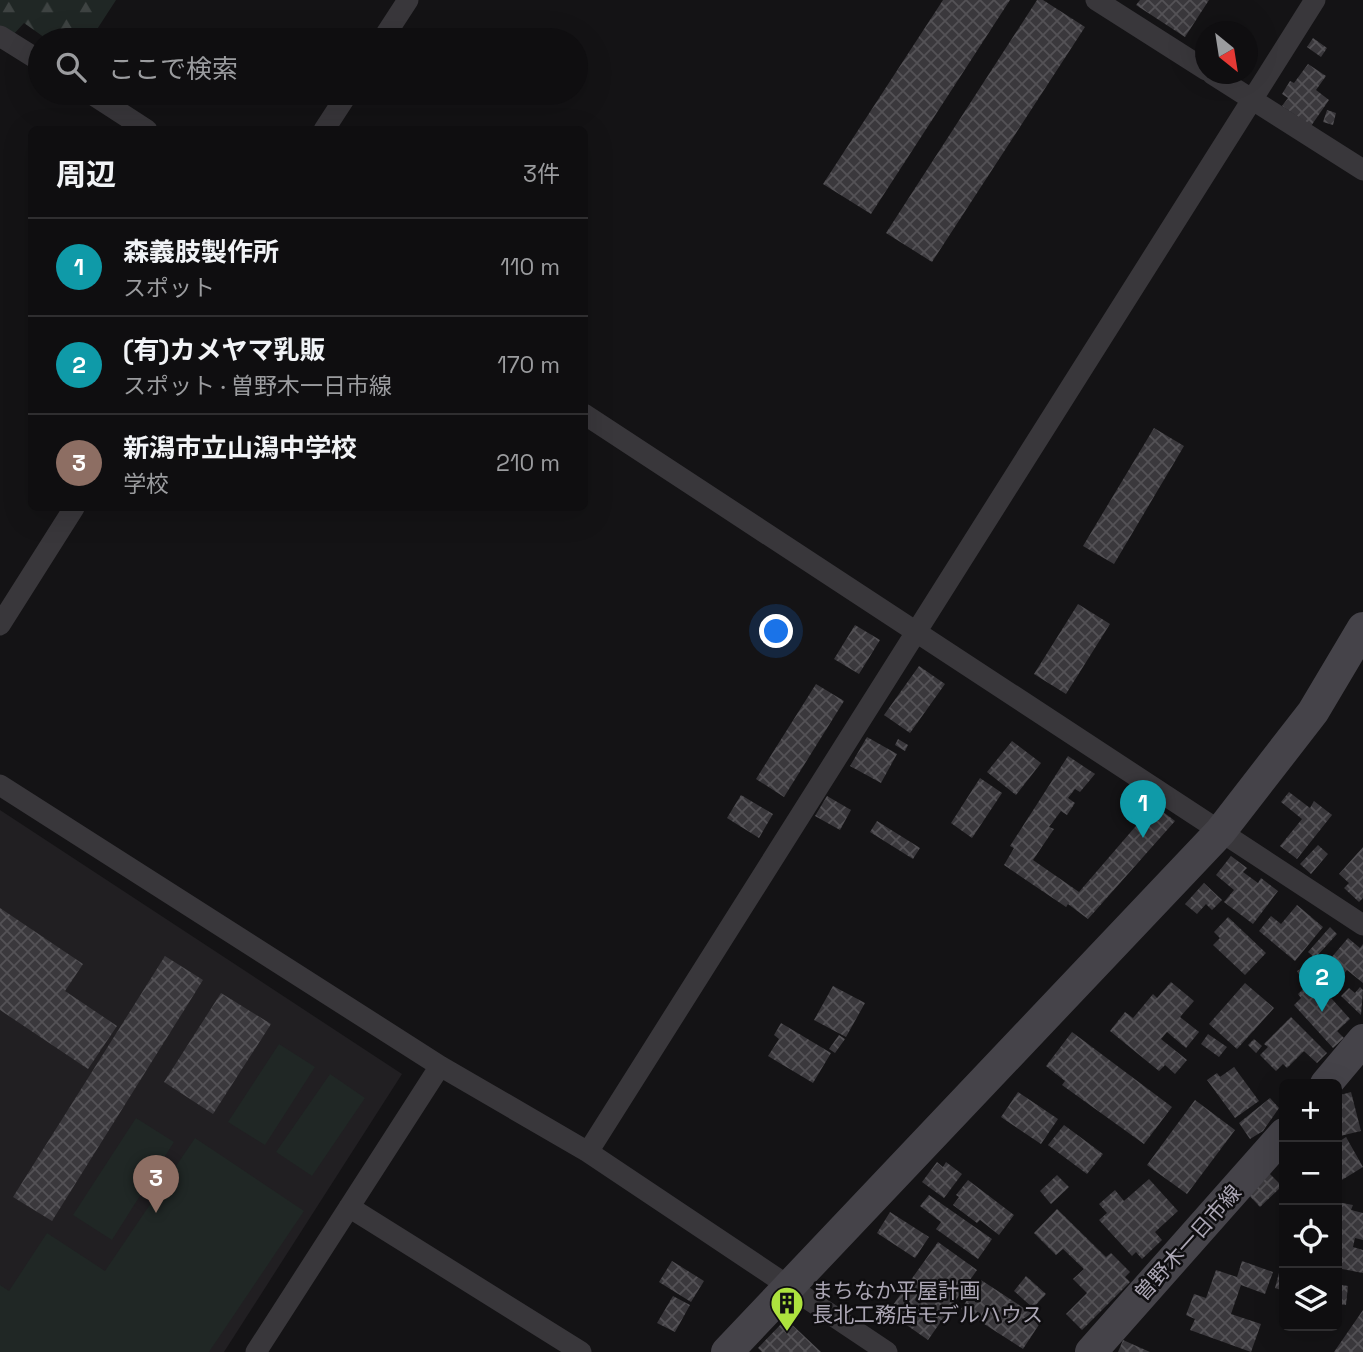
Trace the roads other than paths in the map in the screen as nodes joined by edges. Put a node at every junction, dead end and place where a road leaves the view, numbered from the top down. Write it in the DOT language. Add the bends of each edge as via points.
graph roads {
  1 [pos="408,0"];
  2 [pos="1096,0"];
  3 [pos="1315,0"];
  4 [pos="390,28"];
  5 [pos="0,36"];
  6 [pos="28,54"];
  7 [pos="1195,63"];
  8 [pos="1228,84"];
  9 [pos="1252,99"];
  10 [pos="109,105"];
  11 [pos="340,105"];
  12 [pos="142,126"];
  13 [pos="327,126"];
  14 [pos="1363,170"];
  15 [pos="588,417"];
  16 [pos="72,511"];
  17 [pos="0,625"];
  18 [pos="1363,628"];
  19 [pos="915,631"];
  20 [pos="0,785"];
  21 [pos="1220,832"];
  22 [pos="1363,925"];
  23 [pos="1363,1040"];
  24 [pos="440,1066"];
  25 [pos="1330,1079"];
  26 [pos="1279,1141"];
  27 [pos="588,1152"];
  28 [pos="349,1207"];
  29 [pos="789,1288"];
  30 [pos="256,1352"];
  31 [pos="581,1352"];
  32 [pos="727,1352"];
  33 [pos="887,1352"];
  34 [pos="1091,1352"];
  1 -- 4 [label="street"];
  2 -- 7 [label="street"];
  3 -- 9 [label="street"];
  5 -- 6 [label="street"];
  8 -- 9 [label="street"];
  9 -- 14 [label="street"];
  9 -- 19 [label="street"];
  10 -- 12 [label="street"];
  11 -- 13 [label="street"];
  15 -- 19 [label="street"];
  16 -- 17 [label="street"];
  18 -- 21 [label="street" via="1313,712"];
  19 -- 21 [label="street"];
  19 -- 27 [label="street"];
  20 -- 24 [label="street"];
  21 -- 22 [label="street"];
  21 -- 29 [label="street"];
  23 -- 25 [label="street"];
  24 -- 27 [label="street"];
  24 -- 28 [label="street"];
  26 -- 34 [label="street, 曽野木一日市線"];
  27 -- 29 [label="street"];
  28 -- 30 [label="street"];
  28 -- 31 [label="street"];
  29 -- 32 [label="street"];
  29 -- 33 [label="street"];
}
